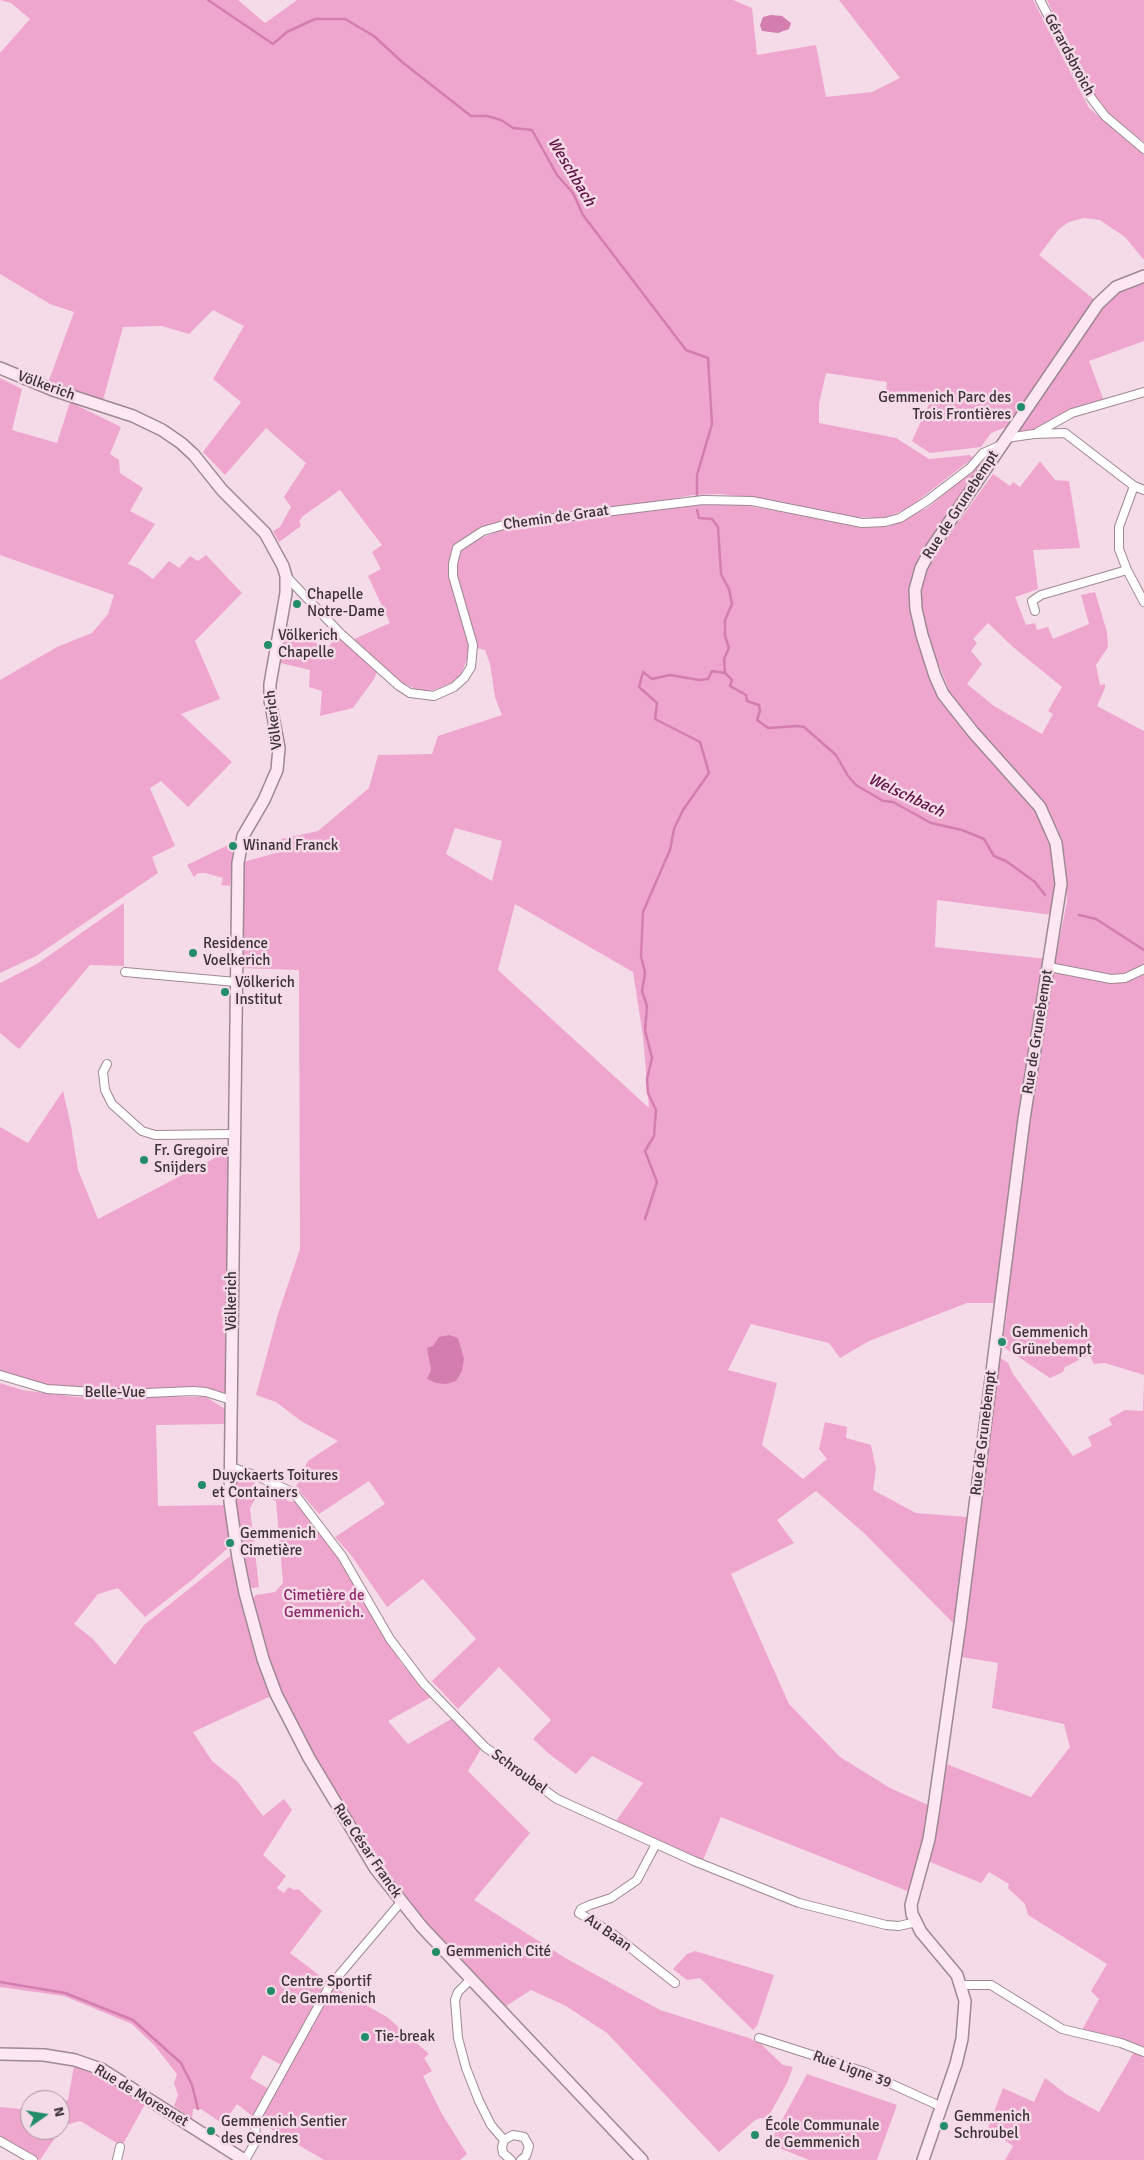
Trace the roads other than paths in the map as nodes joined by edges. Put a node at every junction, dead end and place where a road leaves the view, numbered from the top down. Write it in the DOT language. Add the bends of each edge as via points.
graph roads {
  1 [pos="1040,0"];
  2 [pos="1144,148"];
  3 [pos="1144,276"];
  4 [pos="0,368"];
  5 [pos="1144,392"];
  6 [pos="1034,434"];
  7 [pos="1002,442"];
  8 [pos="1134,486"];
  9 [pos="1144,490"];
  10 [pos="1127,570"];
  11 [pos="286,576"];
  12 [pos="1144,602"];
  13 [pos="1035,612"];
  14 [pos="1049,967"];
  15 [pos="1144,969"];
  16 [pos="125,972"];
  17 [pos="236,982"];
  18 [pos="107,1064"];
  19 [pos="234,1134"];
  20 [pos="0,1375"];
  21 [pos="232,1400"];
  22 [pos="231,1467"];
  23 [pos="656,1844"];
  24 [pos="401,1902"];
  25 [pos="916,1922"];
  26 [pos="471,1979"];
  27 [pos="675,1983"];
  28 [pos="962,1985"];
  29 [pos="760,2038"];
  30 [pos="1144,2052"];
  31 [pos="0,2054"];
  32 [pos="942,2107"];
  33 [pos="504,2140"];
  34 [pos="0,2142"];
  35 [pos="120,2147"];
  36 [pos="33,2160"];
  37 [pos="117,2160"];
  38 [pos="244,2160"];
  39 [pos="511,2160"];
  40 [pos="521,2160"];
  41 [pos="642,2160"];
  42 [pos="923,2160"];
  1 -- 2 [label="street, Gérardsbroich" via="1089,95 1104,116"];
  3 -- 7 [label="street, Rue de Grunebempt" via="1116,287 1098,304"];
  4 -- 11 [label="street, Völkerich" via="30,382 133,416 181,443 264,533"];
  5 -- 6 [label="street" via="1072,413"];
  6 -- 7 [label="street"];
  6 -- 8 [label="street" via="1065,433"];
  7 -- 11 [label="street, Chemin de Graat" via="983,453 970,468 927,501 900,518 886,522 862,522 752,501 703,500 515,522 483,531 457,548 453,564 453,576 473,645 471,667 454,687 434,696 410,693 399,686 340,633"];
  7 -- 14 [label="street, Rue de Grunebempt" via="925,559 916,582 916,609 928,656 943,694 1026,789 1049,825 1060,864 1061,884"];
  8 -- 9 [label="street"];
  8 -- 10 [label="street" via="1118,538"];
  10 -- 12 [label="street"];
  10 -- 13 [label="street" via="1041,595 1032,600"];
  11 -- 17 [label="street, Völkerich" via="270,684 279,758 272,783 249,823 240,848"];
  14 -- 15 [label="street" via="1111,979 1126,978"];
  14 -- 25 [label="street, Rue de Grunebempt" via="1024,1119 934,1807 911,1905"];
  16 -- 17 [label="street"];
  17 -- 19 [label="street, Völkerich"];
  18 -- 19 [label="street" via="102,1072 105,1090 112,1104 142,1131 155,1135"];
  19 -- 21 [label="street, Völkerich"];
  20 -- 21 [label="street, Belle-Vue" via="46,1390 124,1394 193,1390"];
  21 -- 22 [label="street, Völkerich"];
  22 -- 23 [label="street, Schroubel" via="280,1486 303,1503 342,1556 398,1652 485,1747 557,1799"];
  22 -- 24 [label="street, Rue César Franck" via="230,1502 238,1558 263,1659 276,1694 354,1835"];
  23 -- 25 [label="street, Schroubel" via="799,1903 886,1925"];
  23 -- 27 [label="street, Au Baan" via="637,1880 611,1898 581,1909 579,1913 613,1934"];
  24 -- 26 [label="street, Rue César Franck"];
  24 -- 38 [label="street" via="329,1987 255,2121 256,2141"];
  25 -- 28 [label="street" via="952,1967"];
  26 -- 33 [label="street" via="455,2000 458,2038 479,2101 491,2125"];
  26 -- 41 [label="street, Rue César Franck"];
  28 -- 30 [label="street" via="991,1985 1062,2029"];
  28 -- 32 [label="street" via="965,2016 962,2039"];
  29 -- 32 [label="street, Rue Ligne 39" via="858,2070"];
  31 -- 38 [label="street, Rue de Moresnet" via="52,2056 101,2069"];
  32 -- 42 [label="street"];
  33 -- 39 [label="street" via="503,2154"];
  33 -- 40 [label="street" via="514,2135 524,2137 529,2146"];
  34 -- 36 [label="street"];
  35 -- 37 [label="street"];
}
